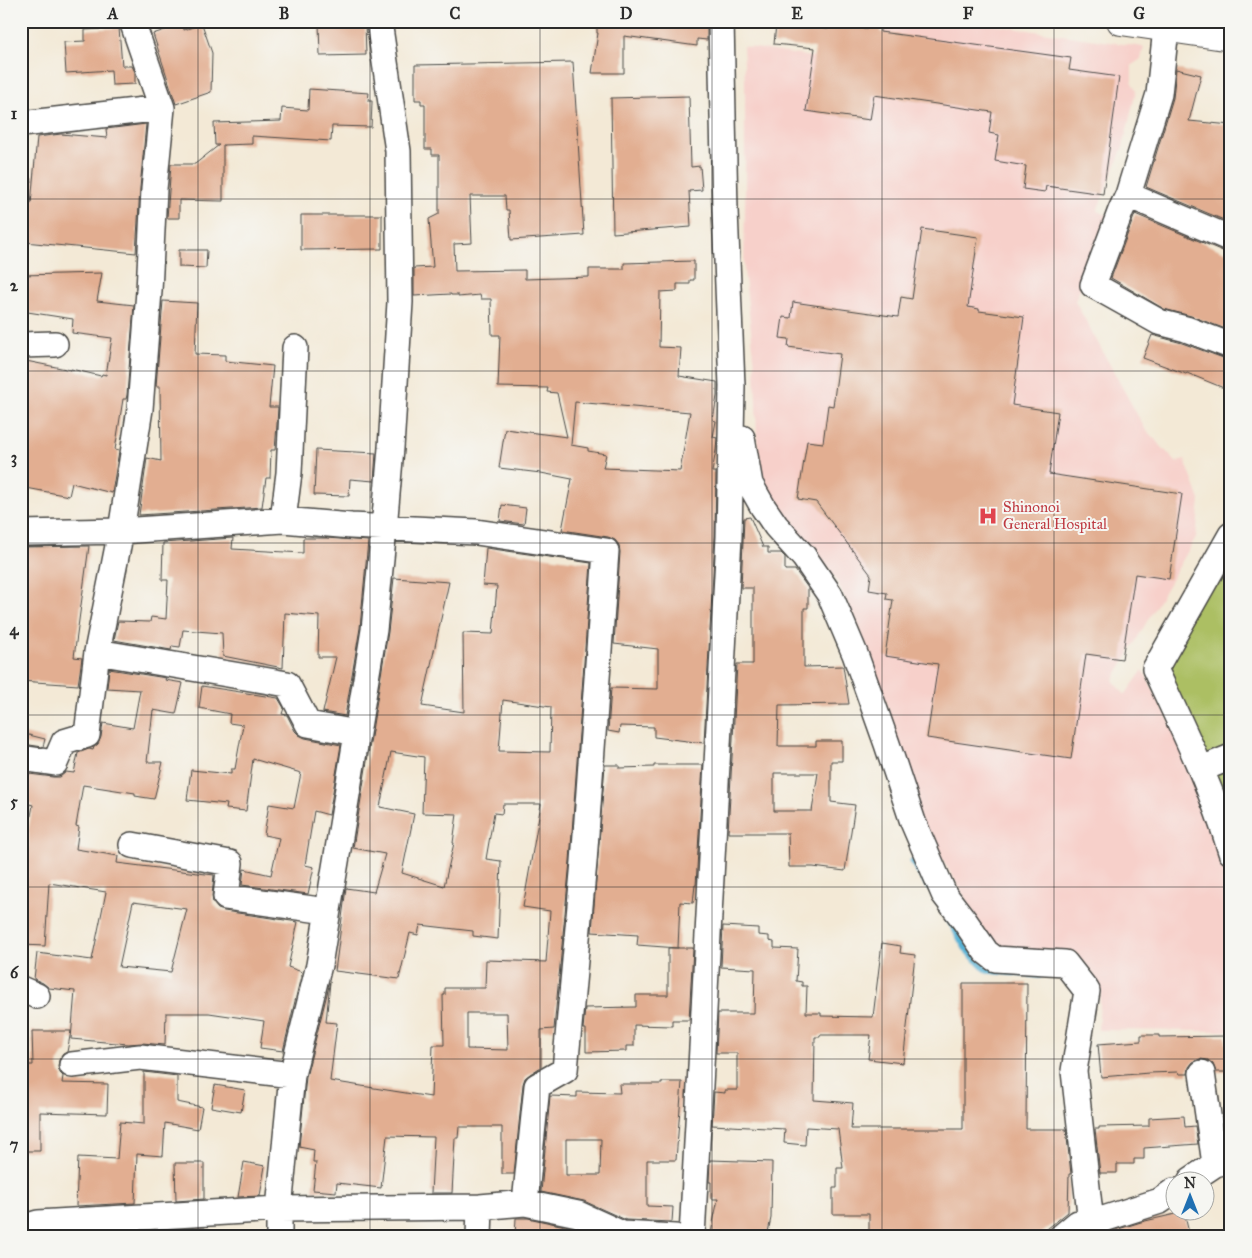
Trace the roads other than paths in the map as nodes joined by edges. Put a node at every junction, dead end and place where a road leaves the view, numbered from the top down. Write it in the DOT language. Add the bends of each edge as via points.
graph roads {
  1 [pos="132,21"];
  2 [pos="379,21"];
  3 [pos="721,21"];
  4 [pos="1121,21"];
  5 [pos="1166,28"];
  6 [pos="1231,37"];
  7 [pos="162,108"];
  8 [pos="21,124"];
  9 [pos="1128,195"];
  10 [pos="1231,239"];
  11 [pos="55,344"];
  12 [pos="21,345"];
  13 [pos="1231,346"];
  14 [pos="295,348"];
  15 [pos="732,386"];
  16 [pos="283,520"];
  17 [pos="384,528"];
  18 [pos="121,531"];
  19 [pos="21,534"];
  20 [pos="1231,535"];
  21 [pos="97,652"];
  22 [pos="357,733"];
  23 [pos="21,758"];
  24 [pos="132,845"];
  25 [pos="1231,852"];
  26 [pos="327,911"];
  27 [pos="72,1065"];
  28 [pos="1202,1073"];
  29 [pos="292,1075"];
  30 [pos="1223,1162"];
  31 [pos="1209,1170"];
  32 [pos="1164,1198"];
  33 [pos="525,1203"];
  34 [pos="480,1207"];
  35 [pos="279,1209"];
  36 [pos="21,1228"];
  37 [pos="1093,1230"];
  38 [pos="279,1237"];
  39 [pos="480,1237"];
  40 [pos="674,1237"];
  41 [pos="692,1237"];
  42 [pos="1061,1237"];
  1 -- 7 [label="street"];
  2 -- 17 [label="street" via="398,151 400,302"];
  3 -- 15 [label="street"];
  4 -- 5 [label="main road"];
  5 -- 6 [label="main road"];
  5 -- 9 [label="street" via="1158,94"];
  7 -- 8 [label="street"];
  7 -- 18 [label="street" via="140,409"];
  9 -- 10 [label="street"];
  9 -- 13 [label="street" via="1093,285 1159,322"];
  11 -- 12 [label="street"];
  14 -- 16 [label="street" via="289,473"];
  15 -- 37 [label="street" via="750,484 776,526 804,557 830,595 855,654 913,822 944,894 986,952 995,959 1065,963 1087,992 1074,1071"];
  15 -- 41 [label="street" via="729,537"];
  16 -- 17 [label="street"];
  16 -- 18 [label="street"];
  17 -- 22 [label="street" via="374,630"];
  17 -- 33 [label="street" via="476,532 606,551 584,862 565,1070 537,1086"];
  18 -- 19 [label="street"];
  18 -- 21 [label="street"];
  20 -- 25 [label="street" via="1155,668 1201,768"];
  21 -- 22 [label="street" via="287,684 308,724"];
  21 -- 23 [label="street" via="86,735 64,742 55,763"];
  22 -- 26 [label="street"];
  24 -- 26 [label="street" via="230,863 226,897"];
  26 -- 29 [label="street" via="320,965"];
  27 -- 29 [label="street" via="140,1057"];
  28 -- 30 [label="street"];
  29 -- 35 [label="street"];
  30 -- 31 [label="street"];
  32 -- 37 [label="street"];
  33 -- 34 [label="street"];
  33 -- 40 [label="street" via="578,1214 622,1234"];
  34 -- 35 [label="street"];
  34 -- 39 [label="street"];
  35 -- 36 [label="street" via="38,1223"];
  35 -- 38 [label="street"];
  37 -- 42 [label="street" via="1078,1223"];
}
